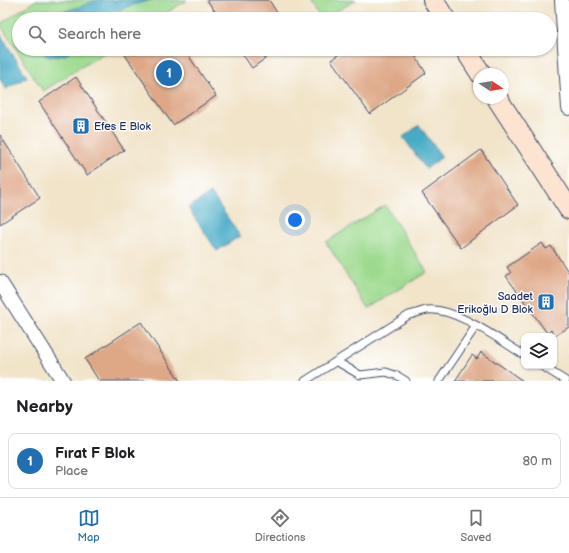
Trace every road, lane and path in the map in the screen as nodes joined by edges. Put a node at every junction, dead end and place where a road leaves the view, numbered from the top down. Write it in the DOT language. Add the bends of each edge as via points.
graph roads {
  1 [pos="433,0"];
  2 [pos="562,0"];
  3 [pos="441,12"];
  4 [pos="469,56"];
  5 [pos="477,68"];
  6 [pos="501,104"];
  7 [pos="569,108"];
  8 [pos="569,209"];
  9 [pos="0,282"];
  10 [pos="476,326"];
  11 [pos="521,353"];
  12 [pos="336,361"];
  13 [pos="547,369"];
  14 [pos="63,381"];
  15 [pos="305,381"];
  16 [pos="406,381"];
  17 [pos="439,381"];
  18 [pos="566,381"];
  1 -- 3 [label="street"];
  2 -- 7 [label="street"];
  4 -- 5 [label="street"];
  6 -- 8 [label="street"];
  9 -- 14 [label="street"];
  10 -- 11 [label="lane"];
  10 -- 12 [label="lane" via="444,311 428,310 409,315"];
  10 -- 17 [label="lane"];
  12 -- 15 [label="lane"];
  12 -- 16 [label="lane" via="360,376 386,372"];
  13 -- 18 [label="lane"];
}
